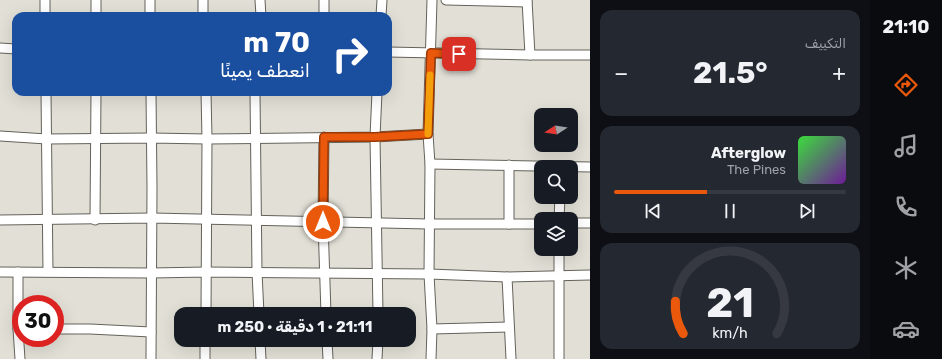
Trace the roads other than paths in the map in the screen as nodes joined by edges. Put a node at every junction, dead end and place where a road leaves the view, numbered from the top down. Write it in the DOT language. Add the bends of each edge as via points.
graph roads {
  1 [pos="45,0"];
  2 [pos="96,0"];
  3 [pos="150,0"];
  4 [pos="203,0"];
  5 [pos="260,0"];
  6 [pos="324,0"];
  7 [pos="382,0"];
  8 [pos="432,0"];
  9 [pos="446,0"];
  10 [pos="526,1"];
  11 [pos="45,12"];
  12 [pos="96,12"];
  13 [pos="150,12"];
  14 [pos="203,12"];
  15 [pos="260,12"];
  16 [pos="324,12"];
  17 [pos="381,12"];
  18 [pos="0,48"];
  19 [pos="12,49"];
  20 [pos="392,52"];
  21 [pos="431,53"];
  22 [pos="530,55"];
  23 [pos="590,55"];
  24 [pos="46,96"];
  25 [pos="96,96"];
  26 [pos="151,96"];
  27 [pos="206,96"];
  28 [pos="255,96"];
  29 [pos="377,96"];
  30 [pos="428,134"];
  31 [pos="0,136"];
  32 [pos="324,137"];
  33 [pos="375,137"];
  34 [pos="96,138"];
  35 [pos="151,138"];
  36 [pos="256,138"];
  37 [pos="47,139"];
  38 [pos="207,139"];
  39 [pos="430,164"];
  40 [pos="509,165"];
  41 [pos="534,166"];
  42 [pos="578,167"];
  43 [pos="590,167"];
  44 [pos="152,218"];
  45 [pos="207,219"];
  46 [pos="0,220"];
  47 [pos="47,220"];
  48 [pos="95,220"];
  49 [pos="256,221"];
  50 [pos="323,222"];
  51 [pos="376,223"];
  52 [pos="578,223"];
  53 [pos="429,224"];
  54 [pos="509,224"];
  55 [pos="534,224"];
  56 [pos="590,224"];
  57 [pos="560,256"];
  58 [pos="0,272"];
  59 [pos="18,272"];
  60 [pos="48,272"];
  61 [pos="207,272"];
  62 [pos="257,272"];
  63 [pos="325,273"];
  64 [pos="152,274"];
  65 [pos="378,274"];
  66 [pos="429,274"];
  67 [pos="560,276"];
  68 [pos="590,276"];
  69 [pos="507,277"];
  70 [pos="19,295"];
  71 [pos="206,307"];
  72 [pos="259,307"];
  73 [pos="326,307"];
  74 [pos="378,307"];
  75 [pos="509,327"];
  76 [pos="64,329"];
  77 [pos="432,329"];
  78 [pos="151,332"];
  79 [pos="20,347"];
  80 [pos="206,347"];
  81 [pos="260,347"];
  82 [pos="327,347"];
  83 [pos="378,347"];
  84 [pos="20,359"];
  85 [pos="150,359"];
  86 [pos="205,359"];
  87 [pos="261,359"];
  88 [pos="271,359"];
  89 [pos="328,359"];
  90 [pos="378,359"];
  91 [pos="431,359"];
  92 [pos="511,359"];
  93 [pos="559,359"];
  1 -- 11 [label="street"];
  2 -- 12 [label="street"];
  3 -- 13 [label="street"];
  4 -- 14 [label="street"];
  5 -- 15 [label="street"];
  6 -- 16 [label="street"];
  7 -- 17 [label="street"];
  8 -- 21 [label="street"];
  9 -- 10 [label="street"];
  10 -- 22 [label="street"];
  18 -- 19 [label="street"];
  20 -- 21 [label="street"];
  21 -- 22 [label="street"];
  21 -- 30 [label="street"];
  22 -- 23 [label="street"];
  24 -- 37 [label="street"];
  25 -- 34 [label="street"];
  26 -- 35 [label="street"];
  27 -- 38 [label="street"];
  28 -- 36 [label="street"];
  29 -- 33 [label="street"];
  30 -- 33 [label="street"];
  30 -- 39 [label="street"];
  31 -- 37 [label="street"];
  32 -- 33 [label="street"];
  32 -- 36 [label="street"];
  32 -- 50 [label="street"];
  33 -- 51 [label="street"];
  34 -- 35 [label="street"];
  34 -- 37 [label="street"];
  34 -- 48 [label="street"];
  35 -- 38 [label="street"];
  35 -- 44 [label="street"];
  36 -- 38 [label="street"];
  36 -- 49 [label="street"];
  37 -- 47 [label="street"];
  38 -- 45 [label="street"];
  39 -- 40 [label="street"];
  39 -- 53 [label="street"];
  40 -- 41 [label="street"];
  40 -- 54 [label="street"];
  42 -- 43 [label="street"];
  44 -- 45 [label="street"];
  44 -- 48 [label="street"];
  44 -- 64 [label="street"];
  45 -- 49 [label="street"];
  45 -- 61 [label="street"];
  46 -- 47 [label="street"];
  47 -- 48 [label="street"];
  47 -- 60 [label="street"];
  49 -- 50 [label="street"];
  49 -- 62 [label="street"];
  50 -- 51 [label="street"];
  50 -- 63 [label="street"];
  51 -- 53 [label="street"];
  51 -- 65 [label="street"];
  52 -- 56 [label="street"];
  53 -- 54 [label="street"];
  53 -- 66 [label="street"];
  54 -- 55 [label="street"];
  57 -- 67 [label="street"];
  58 -- 59 [label="street"];
  59 -- 60 [label="street"];
  59 -- 70 [label="street"];
  60 -- 64 [label="street"];
  61 -- 62 [label="street"];
  61 -- 64 [label="street"];
  61 -- 71 [label="street"];
  62 -- 63 [label="street"];
  62 -- 72 [label="street"];
  63 -- 65 [label="street"];
  63 -- 73 [label="street"];
  64 -- 78 [label="street"];
  65 -- 66 [label="street"];
  65 -- 74 [label="street"];
  66 -- 69 [label="street"];
  66 -- 77 [label="street"];
  67 -- 68 [label="street"];
  67 -- 69 [label="street"];
  67 -- 93 [label="street"];
  69 -- 75 [label="street"];
  75 -- 77 [label="street"];
  75 -- 92 [label="street"];
  76 -- 78 [label="street"];
  77 -- 91 [label="street"];
  78 -- 85 [label="street"];
  79 -- 84 [label="street"];
  80 -- 86 [label="street"];
  81 -- 87 [label="street"];
  82 -- 89 [label="street"];
  83 -- 90 [label="street"];
  87 -- 88 [label="street"];
}
